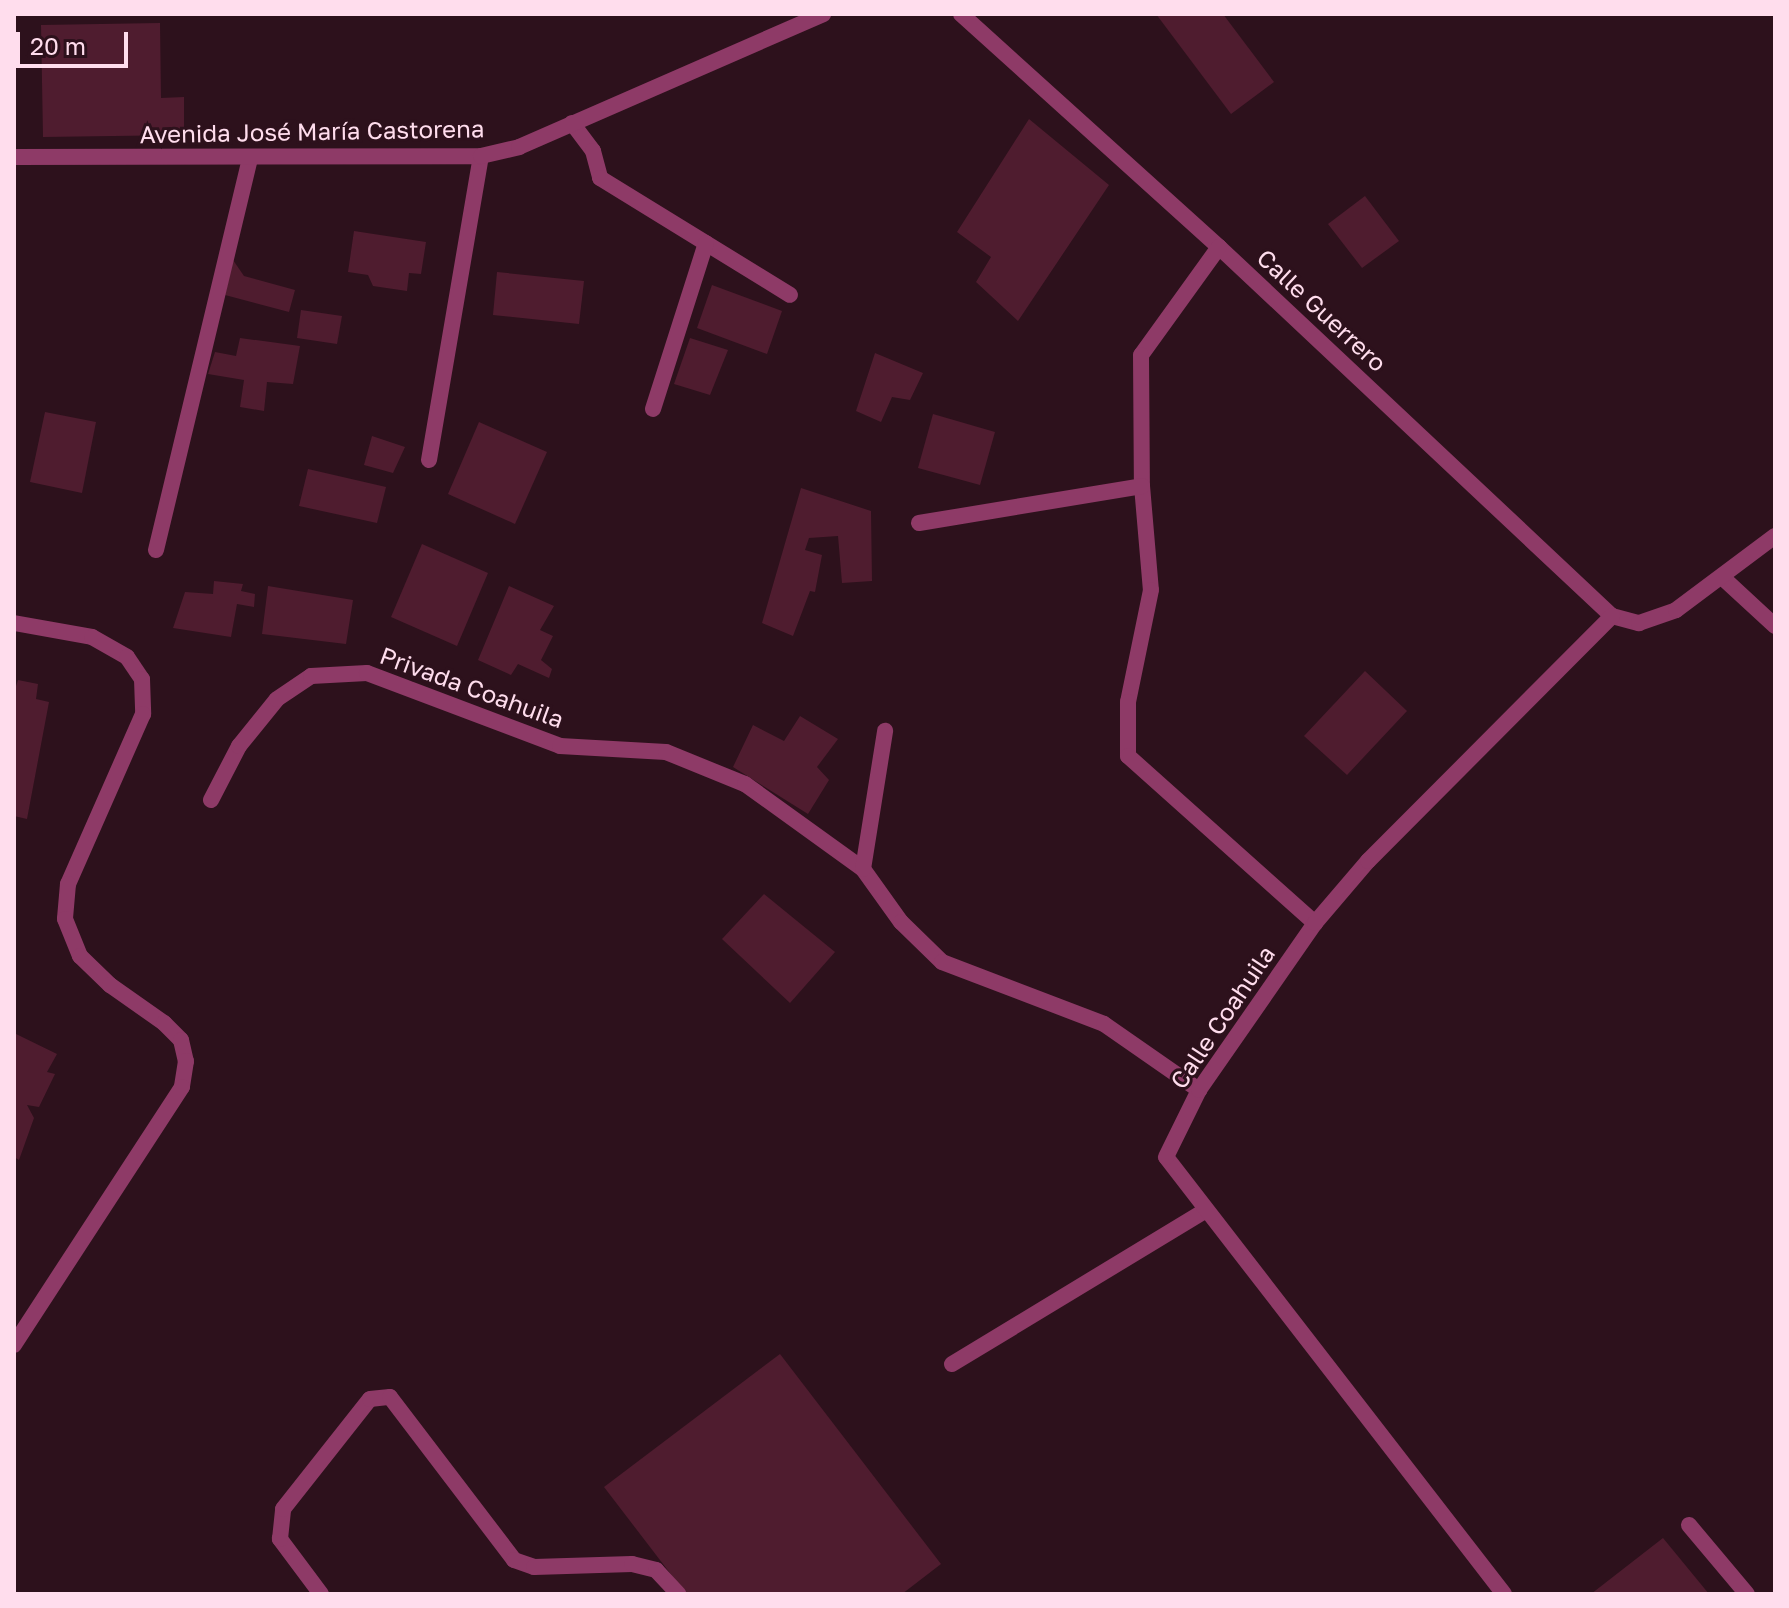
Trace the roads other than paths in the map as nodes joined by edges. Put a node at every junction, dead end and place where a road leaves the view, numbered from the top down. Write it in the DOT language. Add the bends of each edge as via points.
graph roads {
  1 [pos="823,14"];
  2 [pos="961,14"];
  3 [pos="572,123"];
  4 [pos="481,156"];
  5 [pos="14,157"];
  6 [pos="250,159"];
  7 [pos="706,243"];
  8 [pos="1219,247"];
  9 [pos="790,295"];
  10 [pos="653,409"];
  11 [pos="429,460"];
  12 [pos="1142,486"];
  13 [pos="919,523"];
  14 [pos="1775,536"];
  15 [pos="156,550"];
  16 [pos="1723,578"];
  17 [pos="1612,616"];
  18 [pos="14,623"];
  19 [pos="1775,626"];
  20 [pos="885,731"];
  21 [pos="211,800"];
  22 [pos="863,869"];
  23 [pos="1315,923"];
  24 [pos="1199,1090"];
  25 [pos="1206,1210"];
  26 [pos="14,1345"];
  27 [pos="952,1364"];
  28 [pos="1689,1525"];
  29 [pos="321,1594"];
  30 [pos="678,1594"];
  31 [pos="1504,1594"];
  32 [pos="1747,1594"];
  1 -- 3 [label="street, Avenida José María Castorena"];
  2 -- 8 [label="street, Calle Guerrero"];
  3 -- 4 [label="street, Avenida José María Castorena" via="519,147"];
  3 -- 7 [label="street" via="593,151 600,178"];
  4 -- 6 [label="street, Avenida José María Castorena"];
  4 -- 11 [label="street"];
  5 -- 6 [label="street, Avenida José María Castorena"];
  6 -- 15 [label="street"];
  7 -- 9 [label="street"];
  7 -- 10 [label="street"];
  8 -- 12 [label="street" via="1141,355"];
  8 -- 17 [label="street, Calle Guerrero"];
  12 -- 13 [label="street"];
  12 -- 23 [label="street" via="1151,590 1128,702 1128,756"];
  14 -- 16 [label="street"];
  16 -- 17 [label="street" via="1656,619 1639,623"];
  16 -- 19 [label="street"];
  17 -- 23 [label="street, Calle Coahuila" via="1368,861"];
  18 -- 26 [label="street" via="92,637 127,657 142,679 143,714 68,884 65,919 80,956 164,1023 181,1040 186,1061 182,1087"];
  20 -- 22 [label="street"];
  21 -- 22 [label="street, Privada Coahuila" via="239,746 277,699 311,676 367,673 560,746 666,752 745,784"];
  22 -- 24 [label="street, Privada Coahuila" via="901,922 942,962 1104,1024"];
  23 -- 24 [label="street, Calle Coahuila"];
  24 -- 25 [label="street, Calle Coahuila" via="1166,1157"];
  25 -- 27 [label="street"];
  25 -- 31 [label="street, Calle Coahuila"];
  28 -- 32 [label="street"];
  29 -- 30 [label="street" via="280,1539 283,1509 370,1399 390,1397 514,1560 534,1567 632,1564 656,1570"];
}
